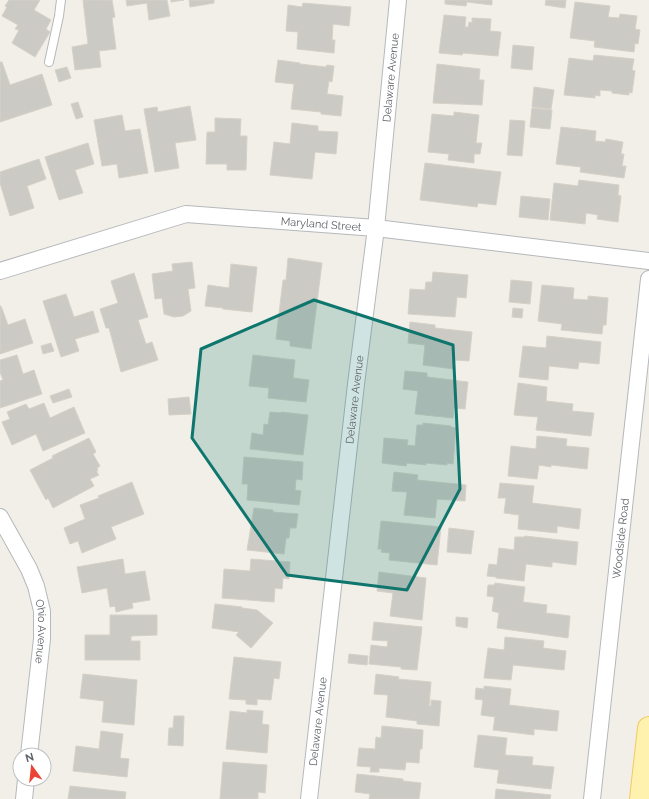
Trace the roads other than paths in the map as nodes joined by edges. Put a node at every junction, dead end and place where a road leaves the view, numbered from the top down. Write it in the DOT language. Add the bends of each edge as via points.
graph roads {
  1 [pos="61,0"];
  2 [pos="398,0"];
  3 [pos="49,62"];
  4 [pos="376,228"];
  5 [pos="649,261"];
  6 [pos="0,271"];
  7 [pos="649,279"];
  8 [pos="0,517"];
  9 [pos="649,734"];
  10 [pos="30,747"];
  11 [pos="25,787"];
  12 [pos="24,799"];
  13 [pos="309,799"];
  14 [pos="592,799"];
  15 [pos="641,799"];
  1 -- 3 [label="lane"];
  2 -- 4 [label="street, Delaware Avenue"];
  4 -- 5 [label="street, Maryland Street"];
  4 -- 6 [label="street, Maryland Street" via="186,214"];
  4 -- 13 [label="street, Delaware Avenue"];
  7 -- 14 [label="street, Woodside Road"];
  8 -- 10 [label="street, Ohio Avenue" via="29,569 42,611 42,639"];
  9 -- 15 [label="main road"];
  11 -- 12 [label="street"];
}
